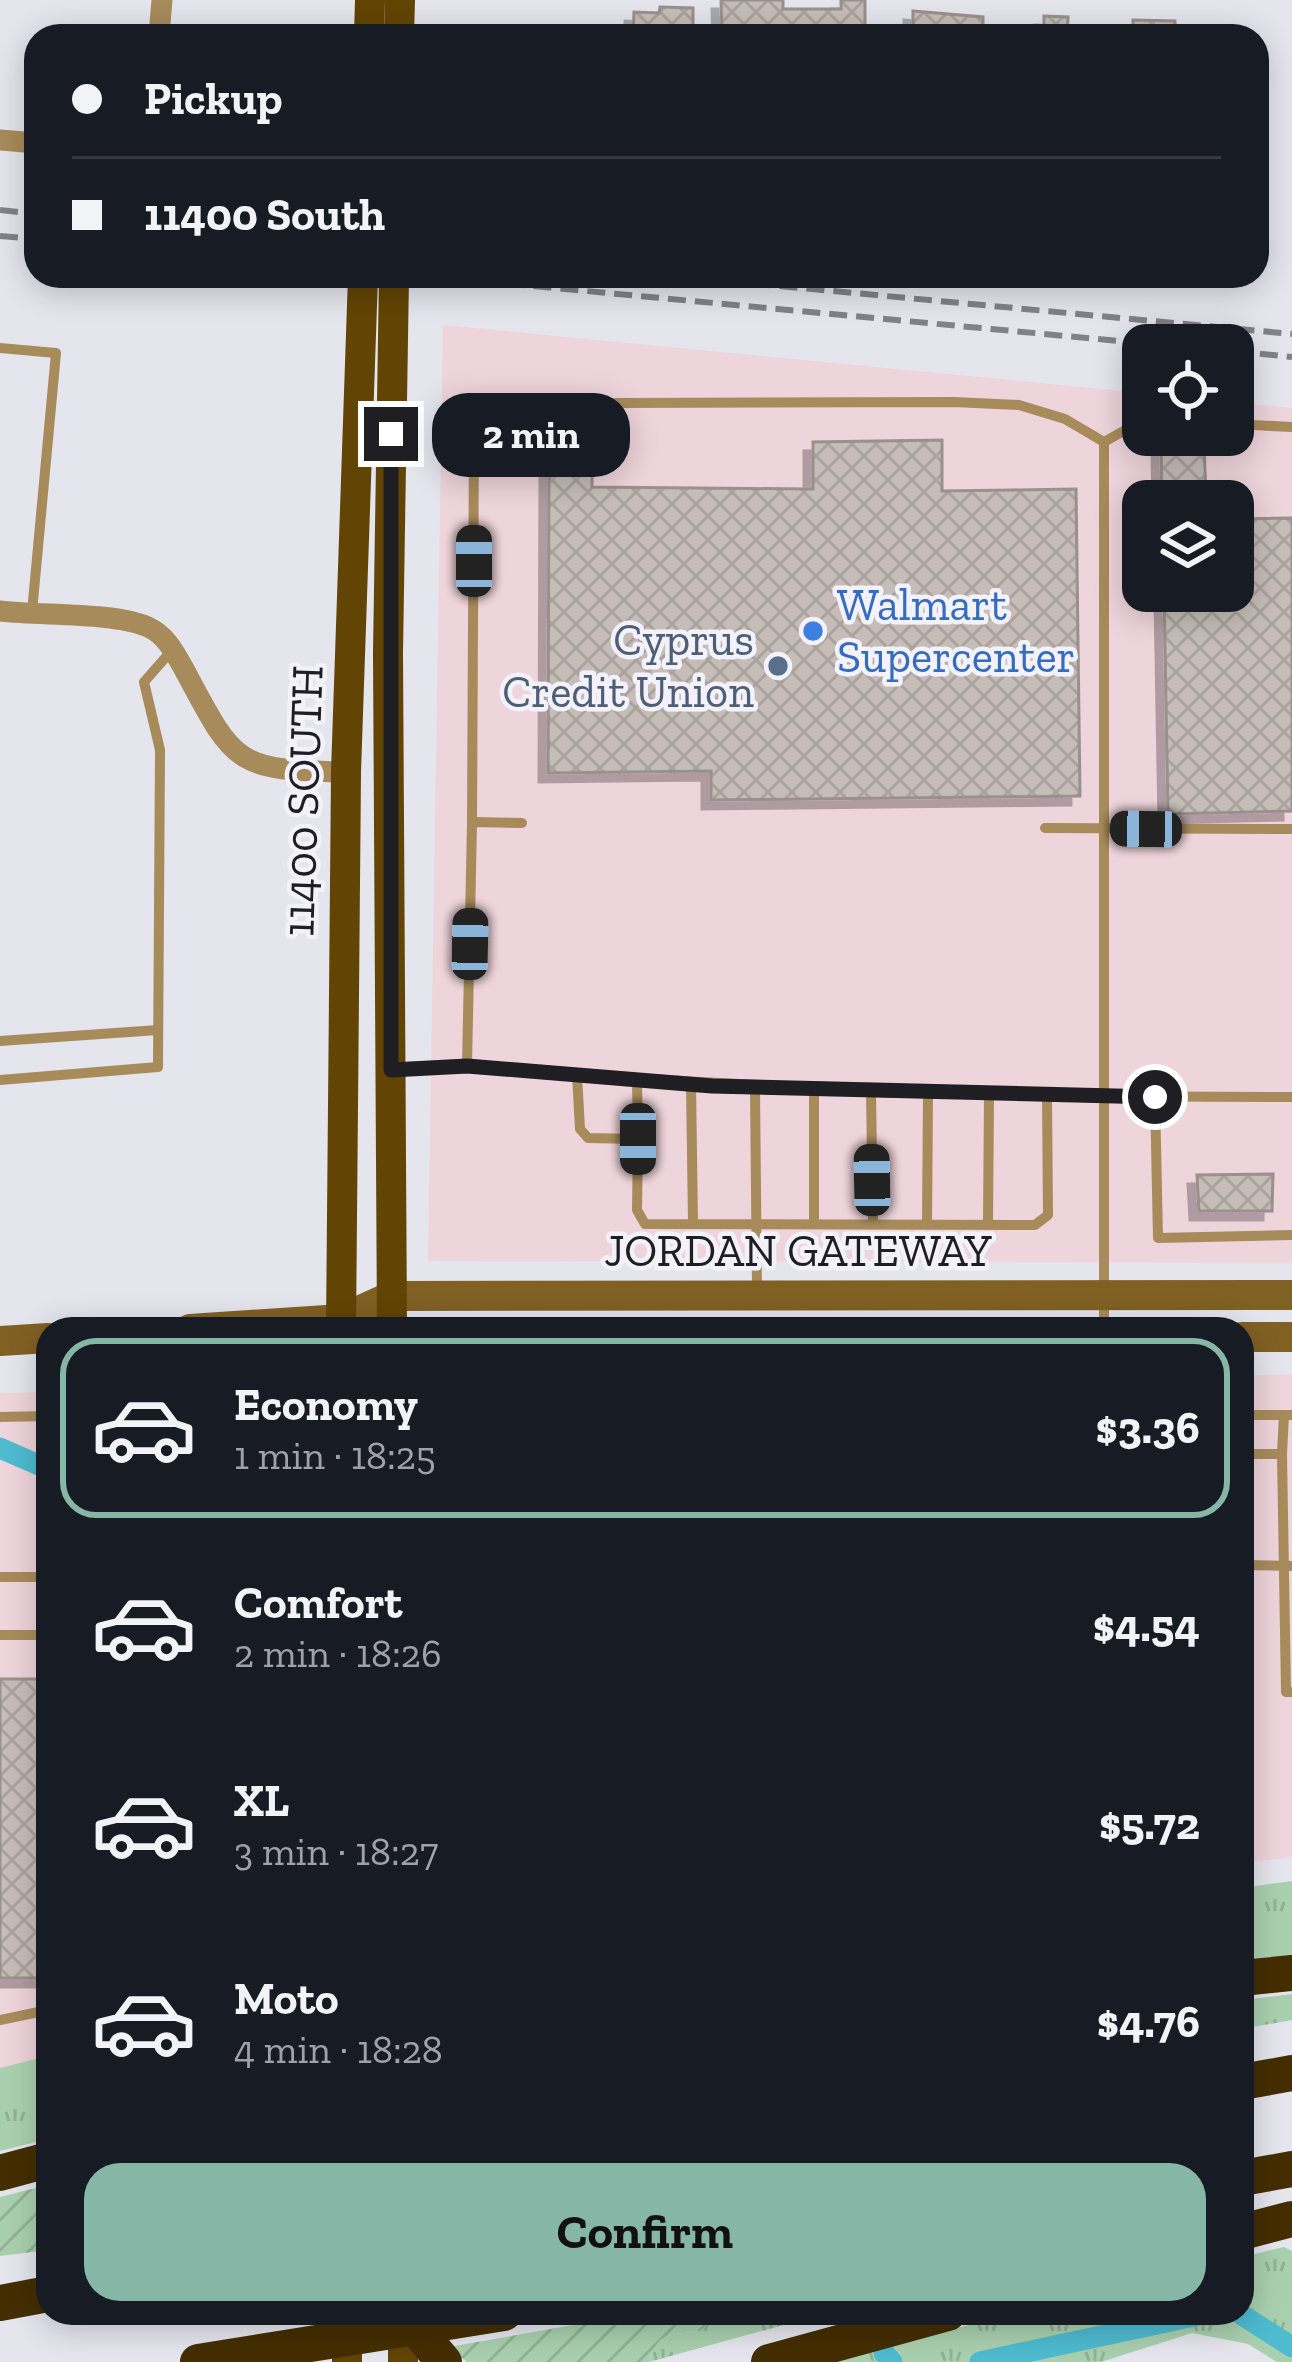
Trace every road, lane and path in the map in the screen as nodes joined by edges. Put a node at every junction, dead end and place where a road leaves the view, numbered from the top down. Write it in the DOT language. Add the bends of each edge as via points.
graph roads {
  1 [pos="363,288"];
  2 [pos="394,288"];
  3 [pos="0,348"];
  4 [pos="1254,425"];
  5 [pos="1292,427"];
  6 [pos="1122,432"];
  7 [pos="1103,442"];
  8 [pos="0,611"];
  9 [pos="31,615"];
  10 [pos="172,649"];
  11 [pos="346,772"];
  12 [pos="472,822"];
  13 [pos="522,823"];
  14 [pos="1045,827"];
  15 [pos="1102,828"];
  16 [pos="1292,830"];
  17 [pos="158,1030"];
  18 [pos="0,1041"];
  19 [pos="467,1066"];
  20 [pos="391,1070"];
  21 [pos="577,1075"];
  22 [pos="0,1080"];
  23 [pos="637,1080"];
  24 [pos="691,1084"];
  25 [pos="755,1088"];
  26 [pos="814,1090"];
  27 [pos="872,1092"];
  28 [pos="928,1094"];
  29 [pos="989,1096"];
  30 [pos="1046,1097"];
  31 [pos="1155,1097"];
  32 [pos="1292,1097"];
  33 [pos="1106,1098"];
  34 [pos="638,1139"];
  35 [pos="693,1223"];
  36 [pos="757,1223"];
  37 [pos="814,1224"];
  38 [pos="873,1224"];
  39 [pos="927,1224"];
  40 [pos="988,1224"];
  41 [pos="1292,1235"];
  42 [pos="758,1295"];
  43 [pos="1292,1295"];
  44 [pos="392,1296"];
  45 [pos="1105,1297"];
  46 [pos="351,1317"];
  47 [pos="363,1317"];
  48 [pos="392,1317"];
  49 [pos="1104,1317"];
  50 [pos="1254,1337"];
  51 [pos="1292,1337"];
  52 [pos="36,1339"];
  53 [pos="0,1341"];
  54 [pos="1254,1415"];
  55 [pos="1288,1415"];
  56 [pos="36,1416"];
  57 [pos="0,1417"];
  58 [pos="1254,1454"];
  59 [pos="1282,1454"];
  60 [pos="1254,1565"];
  61 [pos="1288,1566"];
  62 [pos="0,1577"];
  63 [pos="36,1577"];
  64 [pos="36,1634"];
  65 [pos="0,1635"];
  66 [pos="1292,1692"];
  67 [pos="1292,1973"];
  68 [pos="1254,1977"];
  69 [pos="36,2012"];
  70 [pos="0,2020"];
  71 [pos="1292,2073"];
  72 [pos="1254,2080"];
  73 [pos="36,2163"];
  74 [pos="1292,2169"];
  75 [pos="0,2173"];
  76 [pos="1254,2176"];
  77 [pos="1292,2219"];
  78 [pos="1254,2230"];
  79 [pos="36,2296"];
  80 [pos="0,2302"];
  81 [pos="402,2325"];
  82 [pos="413,2325"];
  83 [pos="425,2325"];
  84 [pos="904,2325"];
  85 [pos="356,2334"];
  86 [pos="198,2362"];
  87 [pos="398,2362"];
  88 [pos="444,2362"];
  89 [pos="769,2362"];
  1 -- 11 [label="main road, 11400 SOUTH"];
  2 -- 20 [label="main road, 11400 SOUTH"];
  3 -- 9 [label="lane" via="56,353"];
  4 -- 5 [label="lane"];
  6 -- 7 [label="lane"];
  7 -- 12 [label="lane" via="1018,405 954,402 617,403 474,431"];
  7 -- 15 [label="lane"];
  8 -- 9 [label="street"];
  9 -- 10 [label="street" via="136,624"];
  10 -- 11 [label="street" via="209,722 240,756 280,771"];
  10 -- 17 [label="lane" via="144,682 160,750"];
  11 -- 46 [label="main road, 11400 SOUTH"];
  12 -- 13 [label="lane"];
  12 -- 19 [label="lane"];
  14 -- 15 [label="lane"];
  15 -- 16 [label="lane"];
  15 -- 33 [label="lane"];
  17 -- 18 [label="lane"];
  17 -- 22 [label="lane" via="158,1067"];
  19 -- 20 [label="lane"];
  19 -- 21 [label="lane"];
  20 -- 44 [label="main road, 11400 SOUTH"];
  21 -- 23 [label="lane"];
  21 -- 34 [label="lane" via="587,1138"];
  23 -- 24 [label="lane"];
  23 -- 34 [label="lane"];
  24 -- 25 [label="lane"];
  24 -- 35 [label="lane"];
  25 -- 26 [label="lane"];
  25 -- 36 [label="lane"];
  26 -- 27 [label="lane"];
  26 -- 37 [label="lane"];
  27 -- 28 [label="lane"];
  27 -- 38 [label="lane"];
  28 -- 29 [label="lane"];
  28 -- 39 [label="lane"];
  29 -- 30 [label="lane"];
  29 -- 40 [label="lane"];
  30 -- 33 [label="lane"];
  30 -- 40 [label="lane" via="1048,1215 1035,1225"];
  31 -- 32 [label="lane"];
  31 -- 33 [label="lane"];
  31 -- 41 [label="lane" via="1158,1238"];
  33 -- 45 [label="lane"];
  34 -- 35 [label="lane" via="639,1217 645,1224"];
  35 -- 36 [label="lane"];
  36 -- 37 [label="lane"];
  36 -- 42 [label="lane"];
  37 -- 38 [label="lane"];
  38 -- 39 [label="lane"];
  39 -- 40 [label="lane"];
  42 -- 44 [label="main road, JORDAN GATEWAY"];
  42 -- 45 [label="main road, JORDAN GATEWAY"];
  43 -- 45 [label="main road, JORDAN GATEWAY"];
  44 -- 47 [label="main road, JORDAN GATEWAY"];
  44 -- 48 [label="main road, 11400 SOUTH"];
  45 -- 49 [label="lane"];
  50 -- 51 [label="main road"];
  52 -- 53 [label="main road"];
  54 -- 55 [label="lane"];
  55 -- 59 [label="lane"];
  56 -- 57 [label="lane"];
  58 -- 59 [label="lane"];
  59 -- 61 [label="lane"];
  60 -- 61 [label="lane"];
  61 -- 66 [label="lane"];
  62 -- 63 [label="lane"];
  64 -- 65 [label="lane"];
  67 -- 68 [label="highway"];
  69 -- 70 [label="lane"];
  71 -- 72 [label="highway"];
  73 -- 75 [label="highway"];
  74 -- 76 [label="highway"];
  77 -- 78 [label="highway"];
  79 -- 80 [label="highway"];
  81 -- 87 [label="main road"];
  82 -- 88 [label="highway"];
  83 -- 86 [label="highway"];
  84 -- 89 [label="highway"];
  85 -- 87 [label="highway"];
}
